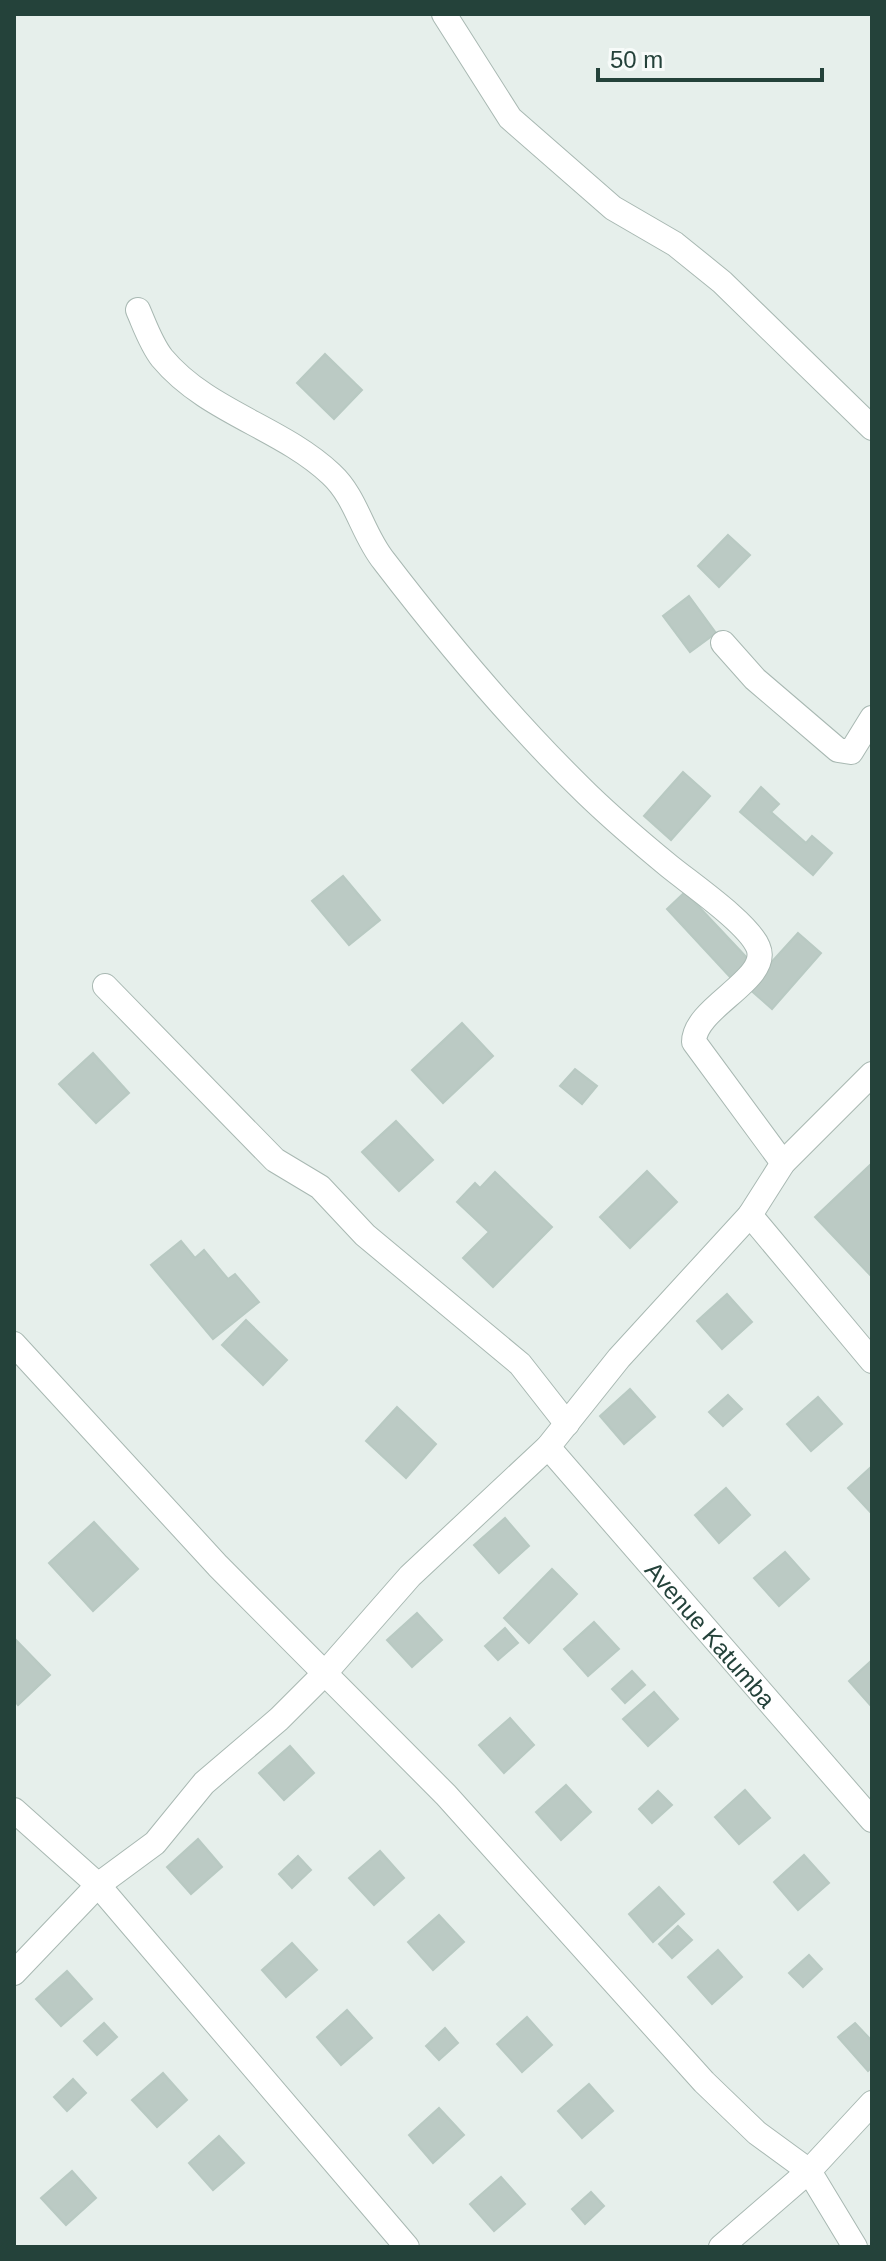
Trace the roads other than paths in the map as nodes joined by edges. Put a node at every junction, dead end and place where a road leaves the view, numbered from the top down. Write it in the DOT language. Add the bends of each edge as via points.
graph roads {
  1 [pos="444,14"];
  2 [pos="138,310"];
  3 [pos="872,428"];
  4 [pos="723,643"];
  5 [pos="872,718"];
  6 [pos="105,986"];
  7 [pos="872,1074"];
  8 [pos="783,1163"];
  9 [pos="750,1215"];
  10 [pos="14,1344"];
  11 [pos="872,1361"];
  12 [pos="567,1424"];
  13 [pos="548,1447"];
  14 [pos="325,1673"];
  15 [pos="14,1810"];
  16 [pos="872,1820"];
  17 [pos="98,1885"];
  18 [pos="14,1973"];
  19 [pos="872,2103"];
  20 [pos="809,2171"];
  21 [pos="407,2247"];
  22 [pos="721,2247"];
  23 [pos="855,2247"];
  1 -- 3 [label="street" via="510,118 613,208 675,244 722,282"];
  2 -- 8 [label="street" via="154,348 180,376 315,459 335,477 381,559 496,697 585,792 727,913 758,946 754,970 697,1025 694,1042"];
  4 -- 5 [label="street" via="755,679 838,750 851,752"];
  6 -- 12 [label="street" via="275,1160 320,1187 365,1235 520,1364"];
  7 -- 8 [label="street"];
  8 -- 9 [label="street"];
  9 -- 11 [label="street"];
  9 -- 12 [label="street" via="619,1358"];
  10 -- 14 [label="street" via="218,1566"];
  12 -- 13 [label="street"];
  13 -- 14 [label="street" via="410,1576"];
  13 -- 16 [label="street, Avenue Katumba"];
  14 -- 17 [label="street" via="204,1783 155,1843"];
  14 -- 20 [label="street" via="446,1795 704,2082 757,2133"];
  15 -- 17 [label="street"];
  17 -- 18 [label="street"];
  17 -- 21 [label="street"];
  19 -- 20 [label="street"];
  20 -- 22 [label="street"];
  20 -- 23 [label="street"];
}
